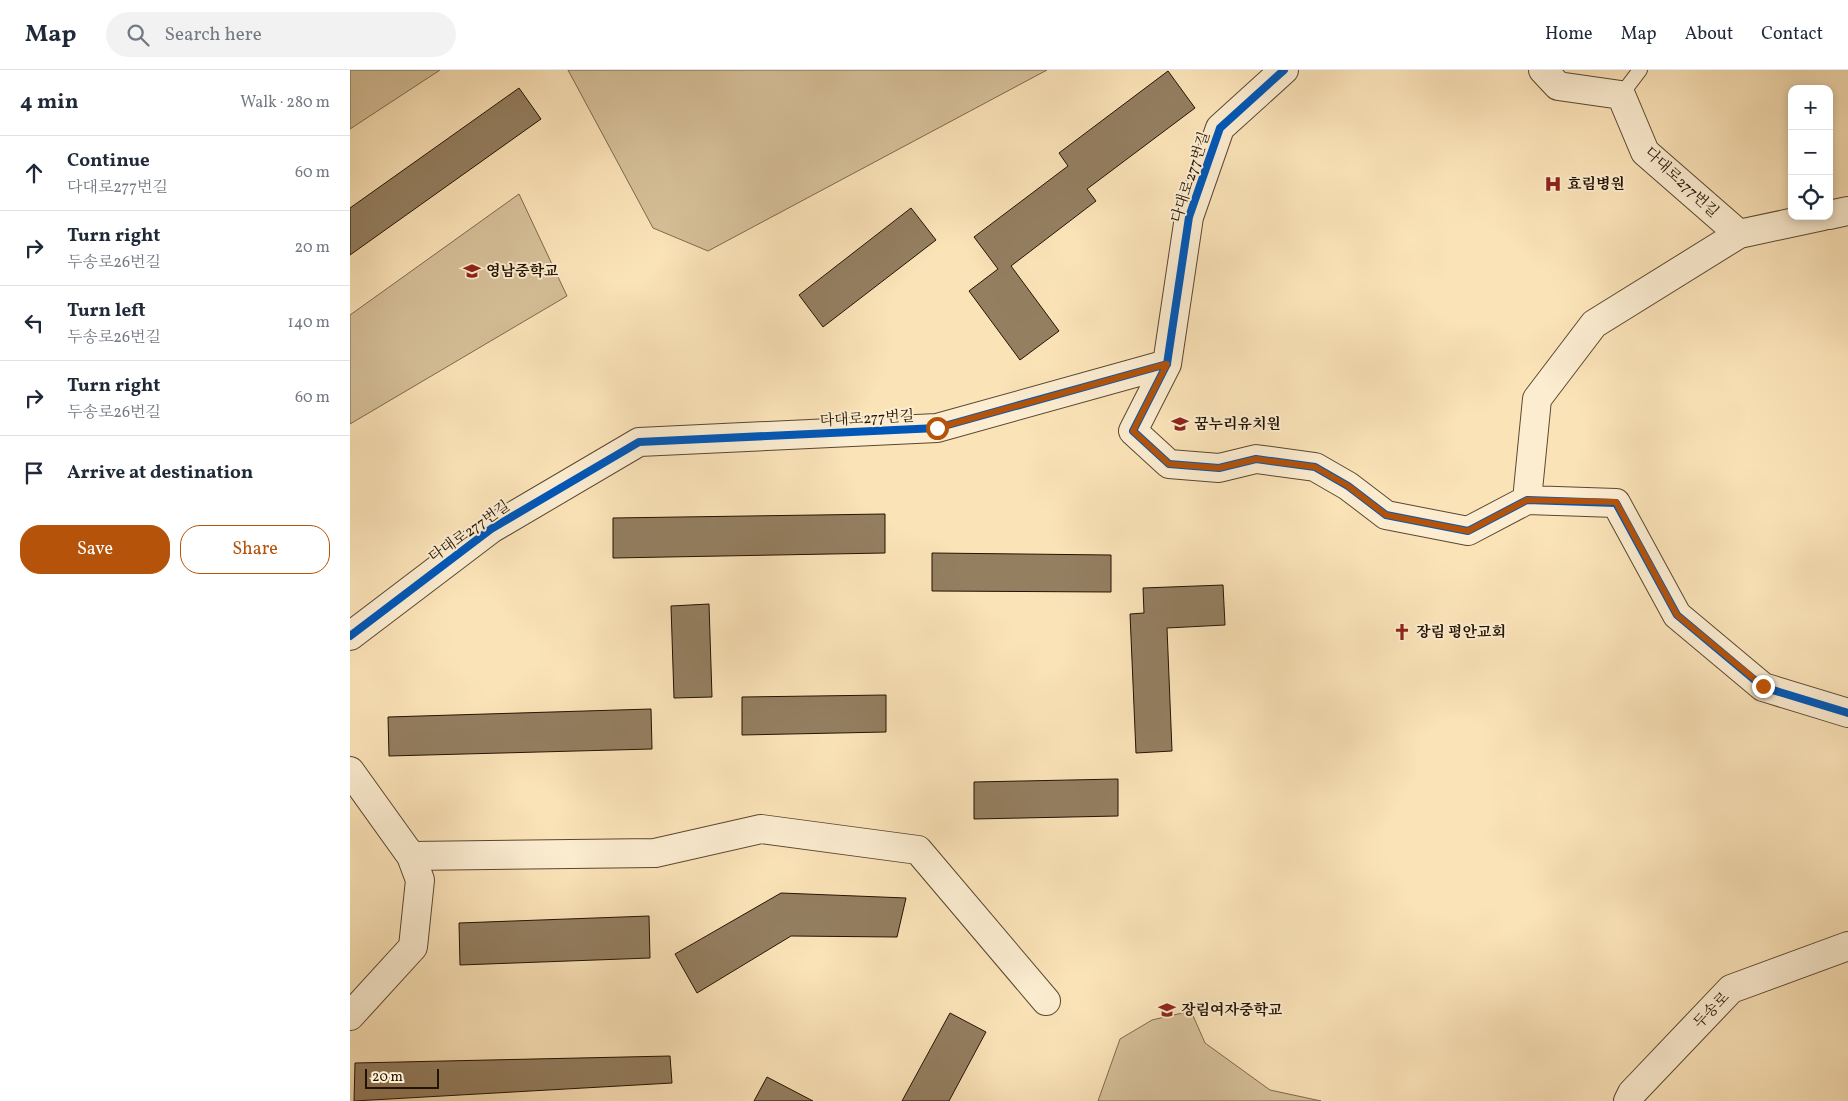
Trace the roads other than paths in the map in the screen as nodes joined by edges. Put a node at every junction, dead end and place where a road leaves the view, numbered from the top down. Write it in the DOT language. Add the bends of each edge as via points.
graph roads {
  1 [pos="1284,70"];
  2 [pos="1543,70"];
  3 [pos="1640,70"];
  4 [pos="1621,95"];
  5 [pos="1848,211"];
  6 [pos="1833,214"];
  7 [pos="1804,220"];
  8 [pos="1739,234"];
  9 [pos="1167,364"];
  10 [pos="1527,500"];
  11 [pos="350,636"];
  12 [pos="1848,713"];
  13 [pos="350,771"];
  14 [pos="411,856"];
  15 [pos="1848,946"];
  16 [pos="1046,1001"];
  17 [pos="350,1016"];
  18 [pos="1628,1101"];
  1 -- 9 [label="street, 다대로277번길" via="1220,128 1189,216"];
  2 -- 4 [label="street" via="1558,86"];
  3 -- 4 [label="lane"];
  4 -- 8 [label="street, 다대로277번길" via="1645,152"];
  5 -- 6 [label="street"];
  7 -- 8 [label="street"];
  8 -- 10 [label="street" via="1594,324 1538,399"];
  9 -- 10 [label="street" via="1133,431 1169,464 1219,468 1256,459 1315,467 1348,486 1386,515 1468,531"];
  9 -- 11 [label="street, 다대로277번길" via="937,428 639,442 491,529"];
  10 -- 12 [label="street" via="1616,502 1677,615 1763,686"];
  13 -- 14 [label="street"];
  14 -- 16 [label="street" via="656,853 761,829 918,850"];
  14 -- 17 [label="street" via="420,880 413,947"];
  15 -- 18 [label="street, 두송로" via="1731,989"];
}
